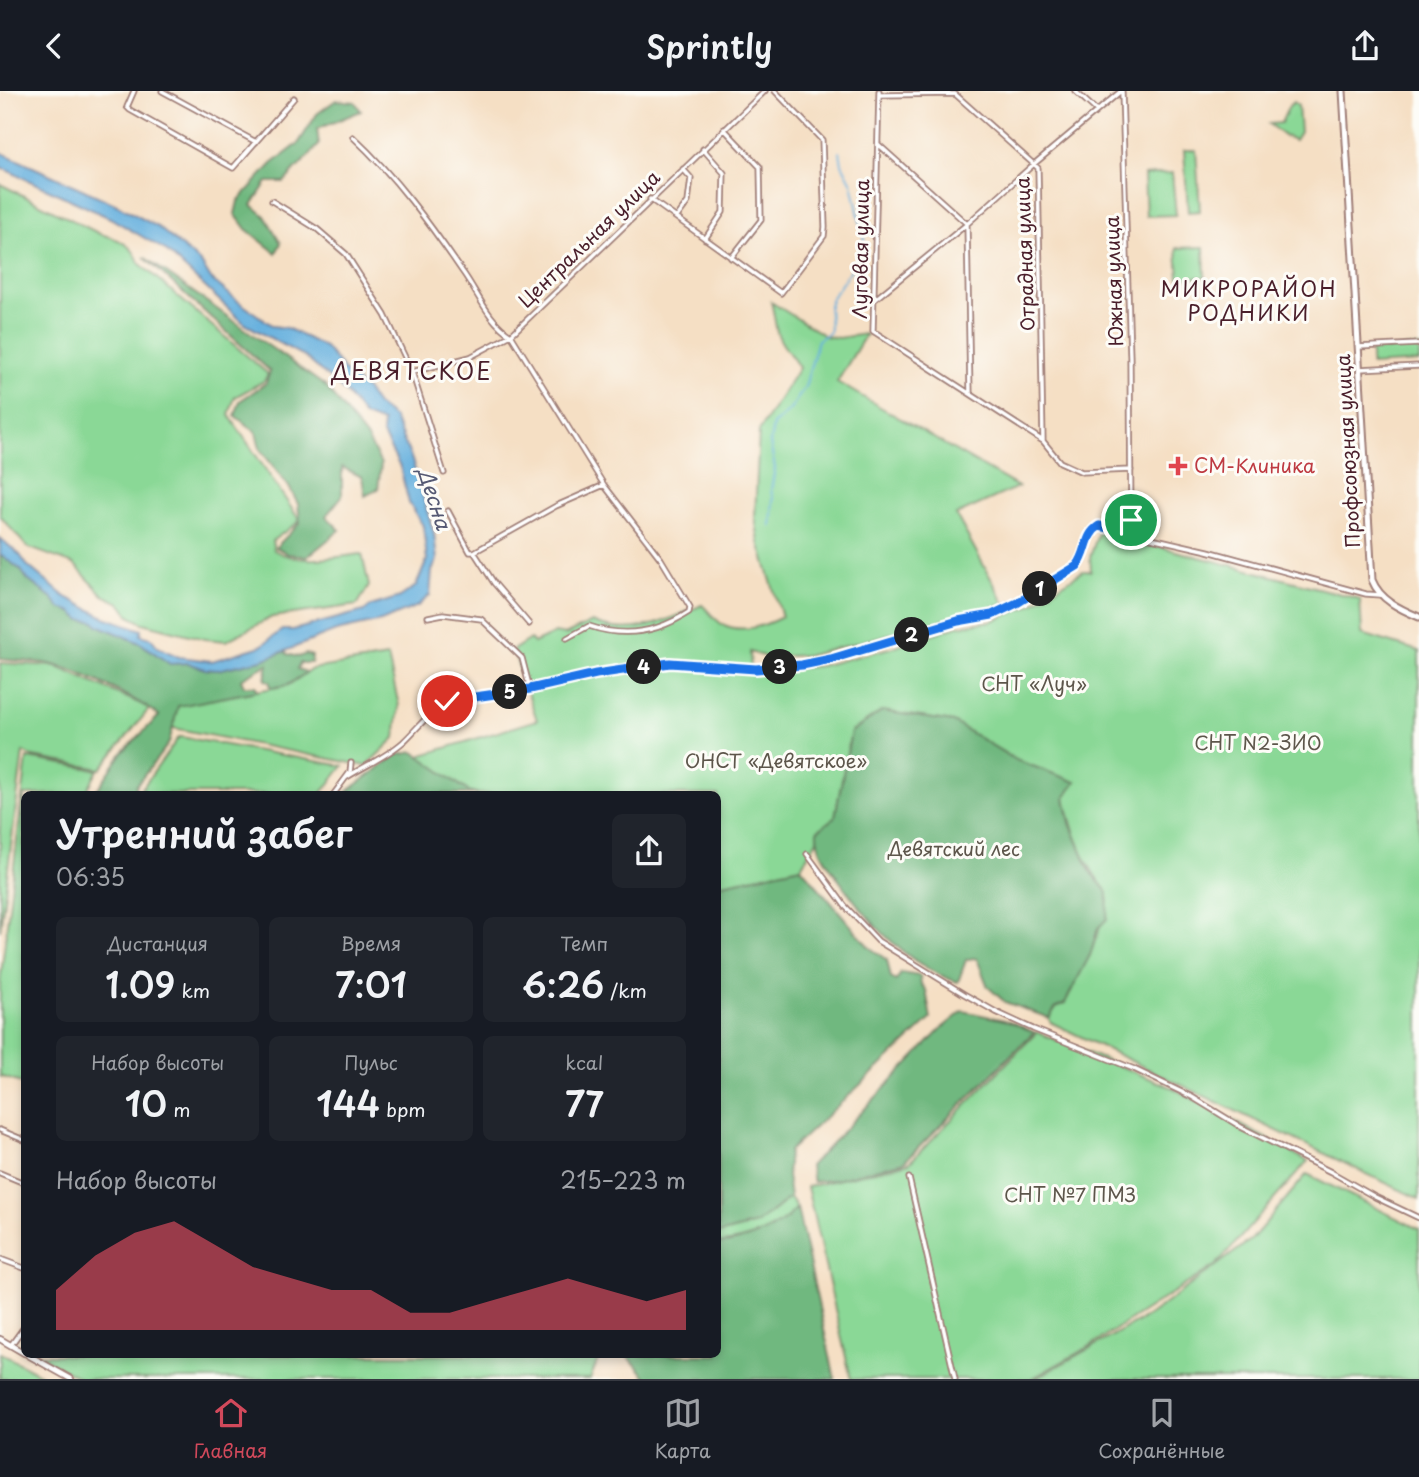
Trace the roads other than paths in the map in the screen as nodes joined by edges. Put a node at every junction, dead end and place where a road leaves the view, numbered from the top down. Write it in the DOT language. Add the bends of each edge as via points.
graph roads {
  1 [pos="134,91"];
  2 [pos="162,91"];
  3 [pos="765,91"];
  4 [pos="775,91"];
  5 [pos="1075,91"];
  6 [pos="1122,91"];
  7 [pos="1343,91"];
  8 [pos="955,92"];
  9 [pos="879,93"];
  10 [pos="293,98"];
  11 [pos="1097,111"];
  12 [pos="724,129"];
  13 [pos="353,137"];
  14 [pos="256,142"];
  15 [pos="878,144"];
  16 [pos="703,149"];
  17 [pos="1034,164"];
  18 [pos="682,169"];
  19 [pos="650,199"];
  20 [pos="272,201"];
  21 [pos="677,217"];
  22 [pos="967,224"];
  23 [pos="705,239"];
  24 [pos="731,258"];
  25 [pos="874,300"];
  26 [pos="510,335"];
  27 [pos="1419,344"];
  28 [pos="1358,347"];
  29 [pos="1419,366"];
  30 [pos="1359,369"];
  31 [pos="412,372"];
  32 [pos="970,393"];
  33 [pos="1043,441"];
  34 [pos="1131,470"];
  35 [pos="444,473"];
  36 [pos="604,485"];
  37 [pos="448,511"];
  38 [pos="1131,532"];
  39 [pos="474,552"];
  40 [pos="1380,595"];
  41 [pos="428,617"];
  42 [pos="1419,617"];
  43 [pos="530,624"];
  44 [pos="567,638"];
  45 [pos="530,689"];
  46 [pos="351,763"];
  47 [pos="347,777"];
  48 [pos="336,791"];
  49 [pos="807,854"];
  50 [pos="0,1130"];
  51 [pos="21,1139"];
  52 [pos="0,1173"];
  53 [pos="909,1178"];
  54 [pos="21,1182"];
  55 [pos="1419,1218"];
  56 [pos="0,1259"];
  57 [pos="21,1267"];
  58 [pos="21,1331"];
  59 [pos="0,1339"];
  60 [pos="11,1345"];
  61 [pos="21,1351"];
  62 [pos="33,1358"];
  63 [pos="71,1379"];
  64 [pos="955,1379"];
  1 -- 14 [label="street" via="128,102 130,110 233,168"];
  2 -- 14 [label="street"];
  3 -- 12 [label="street, Центральная улица"];
  4 -- 24 [label="street" via="822,139 824,236 781,293"];
  5 -- 11 [label="street"];
  6 -- 11 [label="street"];
  6 -- 34 [label="street, Южная улица"];
  7 -- 28 [label="main road, Профсоюзная улица"];
  8 -- 9 [label="street, Отрадная улица"];
  8 -- 17 [label="street, Отрадная улица"];
  9 -- 15 [label="street, Луговая улица"];
  10 -- 14 [label="street"];
  11 -- 17 [label="street"];
  12 -- 16 [label="street, Центральная улица"];
  12 -- 24 [label="street" via="760,167 761,221"];
  13 -- 26 [label="street" via="379,161 463,272 498,327"];
  15 -- 22 [label="street"];
  15 -- 25 [label="street, Луговая улица"];
  16 -- 18 [label="street, Центральная улица"];
  16 -- 23 [label="street" via="724,173 723,212"];
  17 -- 22 [label="street"];
  17 -- 33 [label="street, Отрадная улица" via="1039,175"];
  18 -- 19 [label="street, Центральная улица"];
  18 -- 21 [label="street" via="691,178 688,202"];
  19 -- 21 [label="street"];
  19 -- 26 [label="street, Центральная улица"];
  20 -- 31 [label="street" via="346,254 385,315"];
  21 -- 23 [label="street"];
  22 -- 25 [label="street"];
  22 -- 32 [label="street"];
  23 -- 24 [label="street"];
  25 -- 32 [label="street, Луговая улица" via="873,331"];
  26 -- 31 [label="street, Центральная улица" via="470,357"];
  26 -- 36 [label="street"];
  27 -- 28 [label="street"];
  28 -- 30 [label="main road, Профсоюзная улица"];
  29 -- 30 [label="street"];
  30 -- 40 [label="main road, Профсоюзная улица" via="1371,571"];
  31 -- 35 [label="street"];
  32 -- 33 [label="street, Луговая улица"];
  33 -- 34 [label="street, Луговая улица" via="1060,463 1082,472"];
  34 -- 38 [label="street, Южная улица"];
  36 -- 39 [label="street"];
  36 -- 44 [label="street" via="661,559 690,607 689,613 649,630 620,634 589,626"];
  37 -- 39 [label="street"];
  38 -- 40 [label="street"];
  38 -- 45 [label="street" via="1099,526 1090,534 1077,566 992,615 831,659 756,669 674,663"];
  39 -- 43 [label="street"];
  40 -- 42 [label="main road"];
  41 -- 45 [label="street" via="443,614 481,619 522,658"];
  45 -- 47 [label="street" via="447,701 402,743"];
  46 -- 47 [label="street"];
  47 -- 48 [label="street"];
  49 -- 55 [label="street" via="845,906 878,940 964,993 996,1012 1192,1097"];
  50 -- 51 [label="street"];
  52 -- 54 [label="street"];
  53 -- 64 [label="street"];
  56 -- 57 [label="street"];
  58 -- 60 [label="street"];
  59 -- 60 [label="street"];
  60 -- 61 [label="street"];
  62 -- 63 [label="street"];
}
